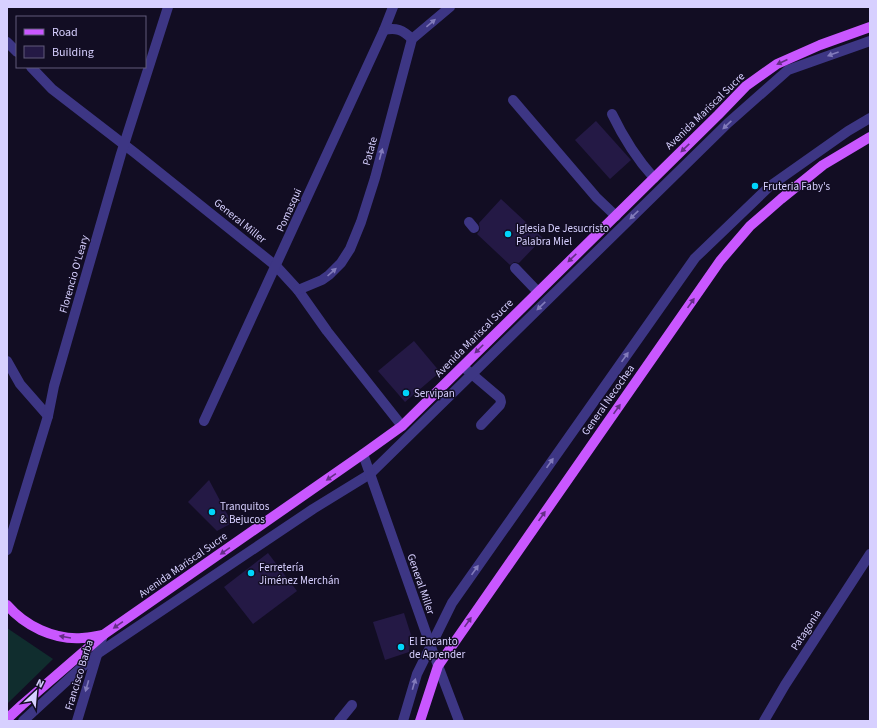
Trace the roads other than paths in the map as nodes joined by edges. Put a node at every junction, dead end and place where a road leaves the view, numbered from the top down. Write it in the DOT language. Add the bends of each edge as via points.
graph roads {
  1 [pos="168,7"];
  2 [pos="393,7"];
  3 [pos="450,7"];
  4 [pos="870,27"];
  5 [pos="384,30"];
  6 [pos="412,39"];
  7 [pos="870,41"];
  8 [pos="7,42"];
  9 [pos="16,51"];
  10 [pos="32,68"];
  11 [pos="513,100"];
  12 [pos="612,114"];
  13 [pos="870,118"];
  14 [pos="870,137"];
  15 [pos="124,144"];
  16 [pos="654,178"];
  17 [pos="616,216"];
  18 [pos="276,266"];
  19 [pos="515,268"];
  20 [pos="298,290"];
  21 [pos="538,292"];
  22 [pos="7,361"];
  23 [pos="463,366"];
  24 [pos="472,374"];
  25 [pos="48,416"];
  26 [pos="204,421"];
  27 [pos="481,425"];
  28 [pos="402,426"];
  29 [pos="363,454"];
  30 [pos="370,474"];
  31 [pos="7,550"];
  32 [pos="870,554"];
  33 [pos="7,605"];
  34 [pos="103,635"];
  35 [pos="431,647"];
  36 [pos="97,654"];
  37 [pos="438,666"];
  38 [pos="352,705"];
  39 [pos="7,719"];
  40 [pos="23,721"];
  41 [pos="77,721"];
  42 [pos="339,721"];
  43 [pos="403,721"];
  44 [pos="420,721"];
  45 [pos="459,721"];
  46 [pos="764,721"];
  1 -- 15 [label="street, Florencio O'Leary"];
  2 -- 5 [label="street, Pomasqui"];
  6 -- 3 [label="street, one-way"];
  4 -- 16 [label="main road, Avenida Mariscal Sucre, one-way" via="777,64 746,86"];
  5 -- 6 [label="street" via="401,30"];
  5 -- 18 [label="street, Pomasqui"];
  20 -- 6 [label="street, Patate, one-way" via="329,275 350,249 375,178"];
  7 -- 24 [label="street, one-way" via="788,70 728,123"];
  8 -- 9 [label="street"];
  10 -- 15 [label="street, General Miller" via="52,89"];
  11 -- 17 [label="street" via="596,197"];
  12 -- 16 [label="street" via="636,158"];
  35 -- 13 [label="street, one-way" via="452,603 695,258 770,186"];
  37 -- 14 [label="main road, General Necochea, one-way" via="720,261 750,226 781,199 823,165"];
  15 -- 18 [label="street, General Miller"];
  15 -- 25 [label="street, Florencio O'Leary" via="54,386"];
  16 -- 17 [label="main road, Avenida Mariscal Sucre"];
  17 -- 21 [label="main road, Avenida Mariscal Sucre, one-way"];
  18 -- 20 [label="street, General Miller"];
  18 -- 26 [label="street, Pomasqui"];
  19 -- 21 [label="street"];
  20 -- 28 [label="street, General Miller" via="327,332"];
  21 -- 23 [label="main road, Avenida Mariscal Sucre, one-way"];
  22 -- 25 [label="street" via="20,384"];
  23 -- 24 [label="street"];
  23 -- 28 [label="main road, Avenida Mariscal Sucre"];
  24 -- 27 [label="street" via="500,398 501,402"];
  24 -- 30 [label="street"];
  25 -- 31 [label="street, Florencio O'Leary"];
  28 -- 29 [label="main road, Avenida Mariscal Sucre"];
  29 -- 30 [label="street, General Miller"];
  29 -- 34 [label="main road, Avenida Mariscal Sucre, one-way"];
  30 -- 35 [label="street, General Miller"];
  30 -- 36 [label="street" via="313,509"];
  32 -- 46 [label="street, Patagonia"];
  34 -- 33 [label="main road, one-way" via="65,638 27,622"];
  34 -- 36 [label="street, Francisco Barba"];
  34 -- 39 [label="main road, Avenida Mariscal Sucre"];
  35 -- 37 [label="street, General Miller"];
  43 -- 35 [label="street, one-way" via="417,674"];
  36 -- 40 [label="street"];
  36 -- 41 [label="street, Francisco Barba, one-way"];
  37 -- 44 [label="main road, General Necochea"];
  37 -- 45 [label="street, General Miller"];
  38 -- 42 [label="street"];
}
